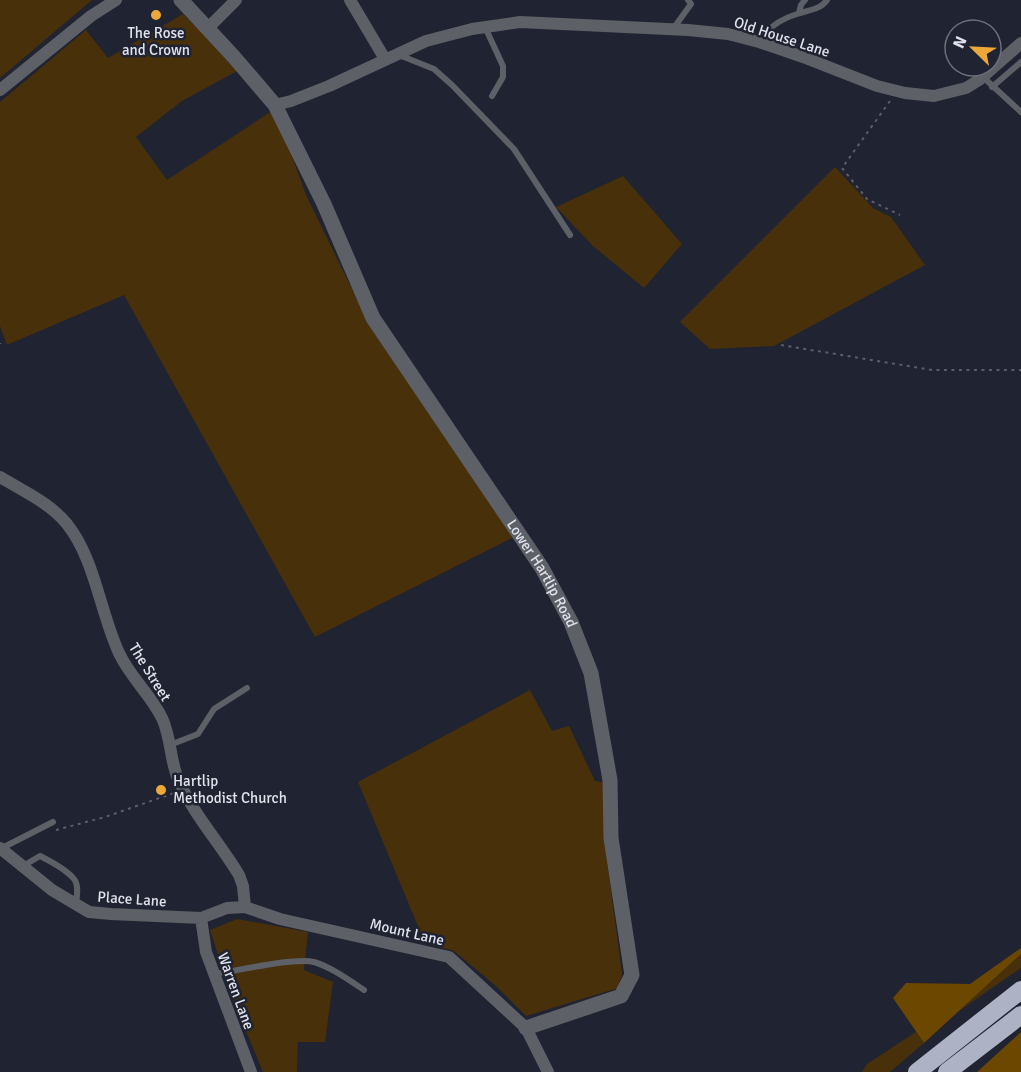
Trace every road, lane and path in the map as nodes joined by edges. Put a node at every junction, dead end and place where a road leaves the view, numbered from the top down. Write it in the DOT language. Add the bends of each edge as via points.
graph roads {
  1 [pos="116,0"];
  2 [pos="181,0"];
  3 [pos="236,0"];
  4 [pos="350,0"];
  5 [pos="688,0"];
  6 [pos="805,0"];
  7 [pos="826,0"];
  8 [pos="799,13"];
  9 [pos="485,27"];
  10 [pos="208,28"];
  11 [pos="672,30"];
  12 [pos="759,42"];
  13 [pos="1021,43"];
  14 [pos="391,57"];
  15 [pos="1003,59"];
  16 [pos="1021,62"];
  17 [pos="981,78"];
  18 [pos="983,78"];
  19 [pos="992,87"];
  20 [pos="0,90"];
  21 [pos="897,91"];
  22 [pos="492,96"];
  23 [pos="275,105"];
  24 [pos="1021,112"];
  25 [pos="900,214"];
  26 [pos="570,235"];
  27 [pos="781,345"];
  28 [pos="1021,370"];
  29 [pos="0,477"];
  30 [pos="247,688"];
  31 [pos="170,745"];
  32 [pos="184,790"];
  33 [pos="52,822"];
  34 [pos="56,830"];
  35 [pos="1,848"];
  36 [pos="23,867"];
  37 [pos="76,904"];
  38 [pos="245,907"];
  39 [pos="201,918"];
  40 [pos="214,974"];
  41 [pos="364,990"];
  42 [pos="1021,990"];
  43 [pos="1021,1015"];
  44 [pos="526,1028"];
  45 [pos="251,1072"];
  46 [pos="548,1072"];
  47 [pos="917,1072"];
  48 [pos="947,1072"];
  1 -- 20 [label="street"];
  2 -- 10 [label="street, Lower Hartlip Road"];
  3 -- 10 [label="street"];
  4 -- 14 [label="street"];
  5 -- 11 [label="lane" via="691,4"];
  6 -- 8 [label="lane"];
  7 -- 8 [label="lane"];
  8 -- 12 [label="lane" via="771,27"];
  9 -- 11 [label="street, Old House Lane" via="535,21"];
  9 -- 14 [label="street, Old House Lane" via="426,41"];
  9 -- 22 [label="lane" via="503,66 503,77"];
  10 -- 23 [label="street, Lower Hartlip Road"];
  11 -- 12 [label="street, Old House Lane" via="728,34"];
  12 -- 21 [label="street, Old House Lane"];
  13 -- 15 [label="street, Old House Lane"];
  14 -- 23 [label="street, Old House Lane" via="329,86"];
  14 -- 26 [label="lane" via="434,69 452,85 514,149"];
  16 -- 19 [label="lane"];
  17 -- 21 [label="street, Old House Lane" via="966,88 934,96"];
  18 -- 19 [label="lane"];
  19 -- 24 [label="lane"];
  21 -- 25 [label="path" via="842,168 867,199"];
  23 -- 44 [label="street, Lower Hartlip Road" via="324,204 373,318 542,568 572,622 591,673 610,780 611,838 632,975 621,996"];
  27 -- 28 [label="path" via="932,370"];
  29 -- 31 [label="street, The Street" via="43,502 76,536 120,655 162,718"];
  30 -- 31 [label="lane" via="214,709 198,734"];
  31 -- 32 [label="street, The Street"];
  32 -- 34 [label="path"];
  32 -- 38 [label="street, The Street" via="239,875"];
  33 -- 35 [label="lane"];
  35 -- 36 [label="street, Place Lane"];
  36 -- 37 [label="street, Place Lane"];
  36 -- 37 [label="lane" via="40,856 49,860 74,878"];
  37 -- 39 [label="street, Place Lane" via="90,912"];
  38 -- 39 [label="street, Place Lane" via="227,908"];
  38 -- 44 [label="street, Mount Lane" via="280,919 449,957"];
  39 -- 40 [label="street, Warren Lane"];
  40 -- 41 [label="lane" via="314,962"];
  40 -- 45 [label="street, Warren Lane"];
  42 -- 47 [label="highway"];
  43 -- 48 [label="highway"];
  44 -- 46 [label="street, Mount Lane"];
}
